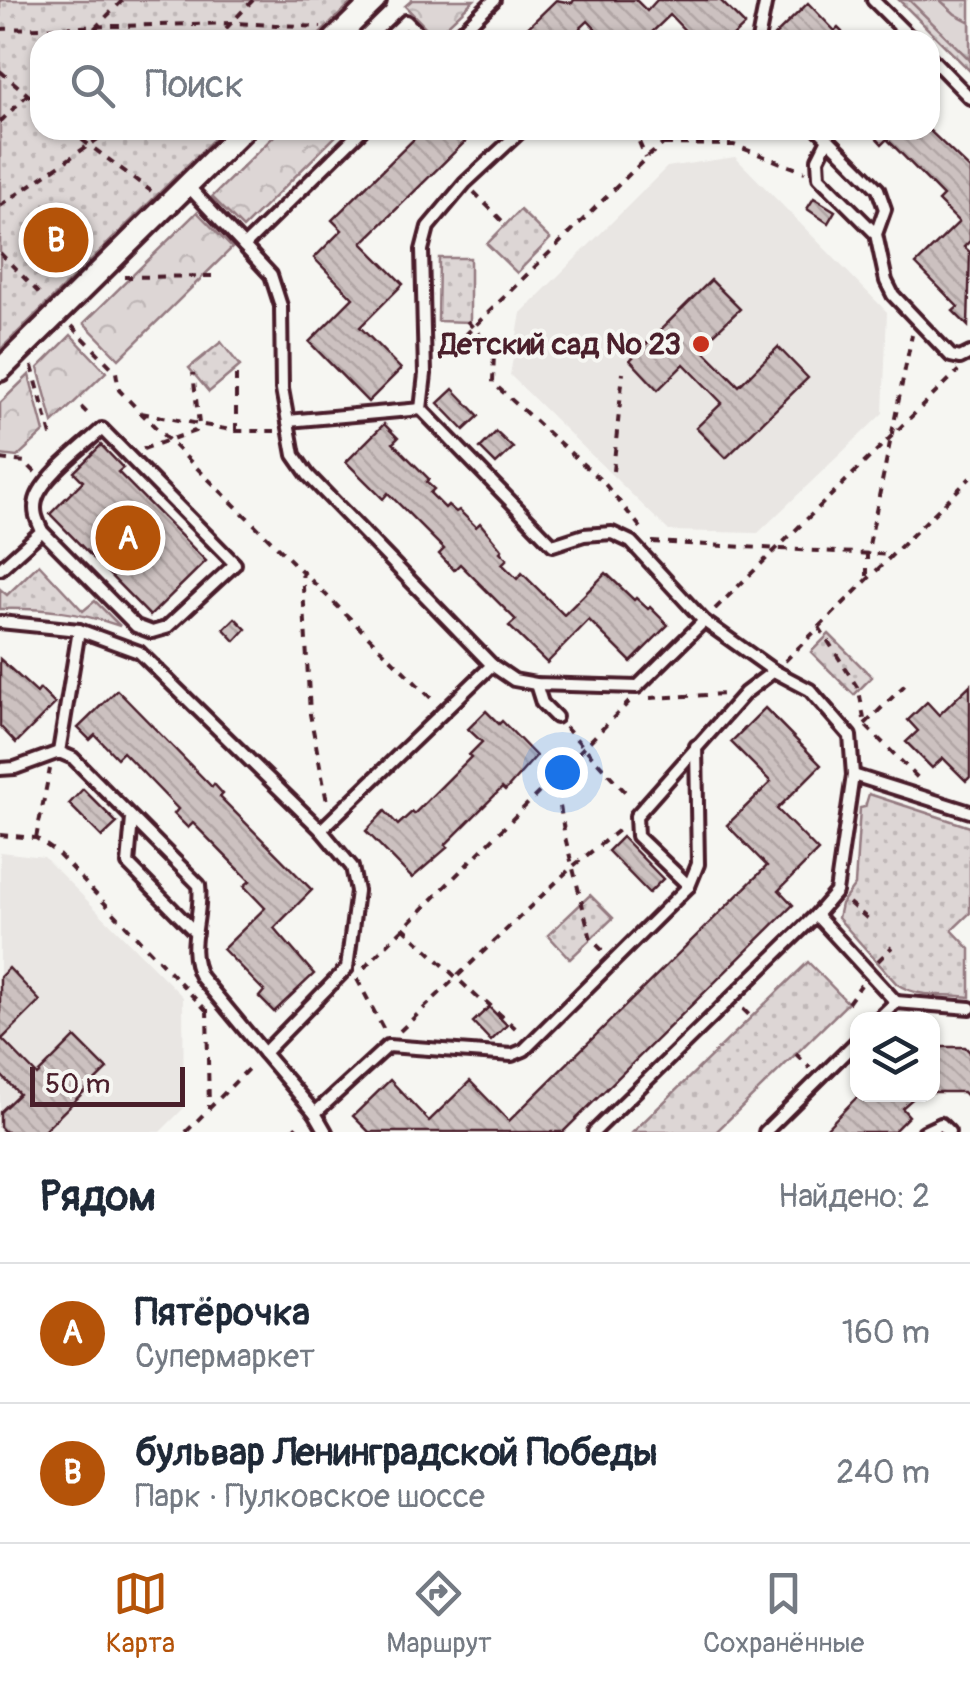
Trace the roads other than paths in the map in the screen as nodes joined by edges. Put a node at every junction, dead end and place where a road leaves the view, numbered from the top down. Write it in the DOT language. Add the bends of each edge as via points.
graph roads {
  1 [pos="375,0"];
  2 [pos="494,0"];
  3 [pos="766,0"];
  4 [pos="874,0"];
  5 [pos="345,30"];
  6 [pos="397,30"];
  7 [pos="415,30"];
  8 [pos="463,30"];
  9 [pos="760,30"];
  10 [pos="903,30"];
  11 [pos="940,67"];
  12 [pos="970,98"];
  13 [pos="233,140"];
  14 [pos="352,140"];
  15 [pos="511,140"];
  16 [pos="827,140"];
  17 [pos="829,140"];
  18 [pos="180,192"];
  19 [pos="876,234"];
  20 [pos="244,246"];
  21 [pos="965,356"];
  22 [pos="0,370"];
  23 [pos="421,409"];
  24 [pos="289,426"];
  25 [pos="42,531"];
  26 [pos="0,569"];
  27 [pos="704,620"];
  28 [pos="0,622"];
  29 [pos="79,630"];
  30 [pos="492,665"];
  31 [pos="774,671"];
  32 [pos="536,684"];
  33 [pos="556,717"];
  34 [pos="696,746"];
  35 [pos="56,754"];
  36 [pos="0,769"];
  37 [pos="853,775"];
  38 [pos="970,812"];
  39 [pos="132,819"];
  40 [pos="321,830"];
  41 [pos="689,886"];
  42 [pos="816,915"];
  43 [pos="196,933"];
  44 [pos="896,1002"];
  45 [pos="970,1008"];
  46 [pos="886,1012"];
  47 [pos="850,1048"];
  48 [pos="264,1053"];
  49 [pos="315,1114"];
  50 [pos="326,1132"];
  51 [pos="594,1132"];
  52 [pos="764,1132"];
  53 [pos="924,1132"];
  54 [pos="948,1132"];
  1 -- 5 [label="street"];
  2 -- 8 [label="lane"];
  3 -- 9 [label="lane"];
  4 -- 10 [label="lane"];
  6 -- 7 [label="lane" via="406,21"];
  11 -- 12 [label="lane"];
  13 -- 18 [label="street"];
  14 -- 20 [label="lane"];
  15 -- 23 [label="lane" via="428,227 422,250"];
  16 -- 19 [label="lane" via="818,158 819,177"];
  17 -- 19 [label="lane" via="878,188 885,209"];
  18 -- 20 [label="lane"];
  18 -- 22 [label="street"];
  19 -- 21 [label="lane" via="893,296 951,356"];
  20 -- 24 [label="lane" via="271,274 282,306"];
  23 -- 24 [label="lane"];
  23 -- 27 [label="lane" via="553,545 584,535 612,534 630,542"];
  24 -- 30 [label="lane" via="294,454 308,475"];
  25 -- 25 [label="lane" via="136,626 152,632 166,628 235,564 102,429 36,497"];
  25 -- 26 [label="lane"];
  27 -- 31 [label="lane"];
  27 -- 32 [label="lane" via="637,687"];
  28 -- 29 [label="lane"];
  29 -- 35 [label="lane"];
  29 -- 40 [label="lane" via="138,652"];
  30 -- 32 [label="lane" via="514,680"];
  30 -- 40 [label="lane"];
  31 -- 34 [label="lane"];
  31 -- 37 [label="lane" via="810,690 837,718 850,736"];
  32 -- 33 [label="lane" via="542,704"];
  34 -- 41 [label="lane" via="698,864"];
  34 -- 41 [label="lane" via="638,812 637,836"];
  35 -- 36 [label="lane"];
  35 -- 39 [label="lane" via="73,758"];
  37 -- 38 [label="lane"];
  37 -- 42 [label="lane" via="836,892"];
  39 -- 43 [label="lane" via="128,864"];
  39 -- 43 [label="lane" via="198,885"];
  40 -- 48 [label="lane" via="352,867 357,891 347,968"];
  41 -- 49 [label="lane" via="532,1044 512,1055 388,1046"];
  42 -- 44 [label="lane"];
  42 -- 51 [label="lane"];
  43 -- 48 [label="lane" via="193,962"];
  44 -- 45 [label="lane"];
  44 -- 46 [label="lane"];
  47 -- 52 [label="lane"];
  48 -- 49 [label="lane"];
  49 -- 50 [label="lane"];
  53 -- 54 [label="lane" via="941,1124"];
}
